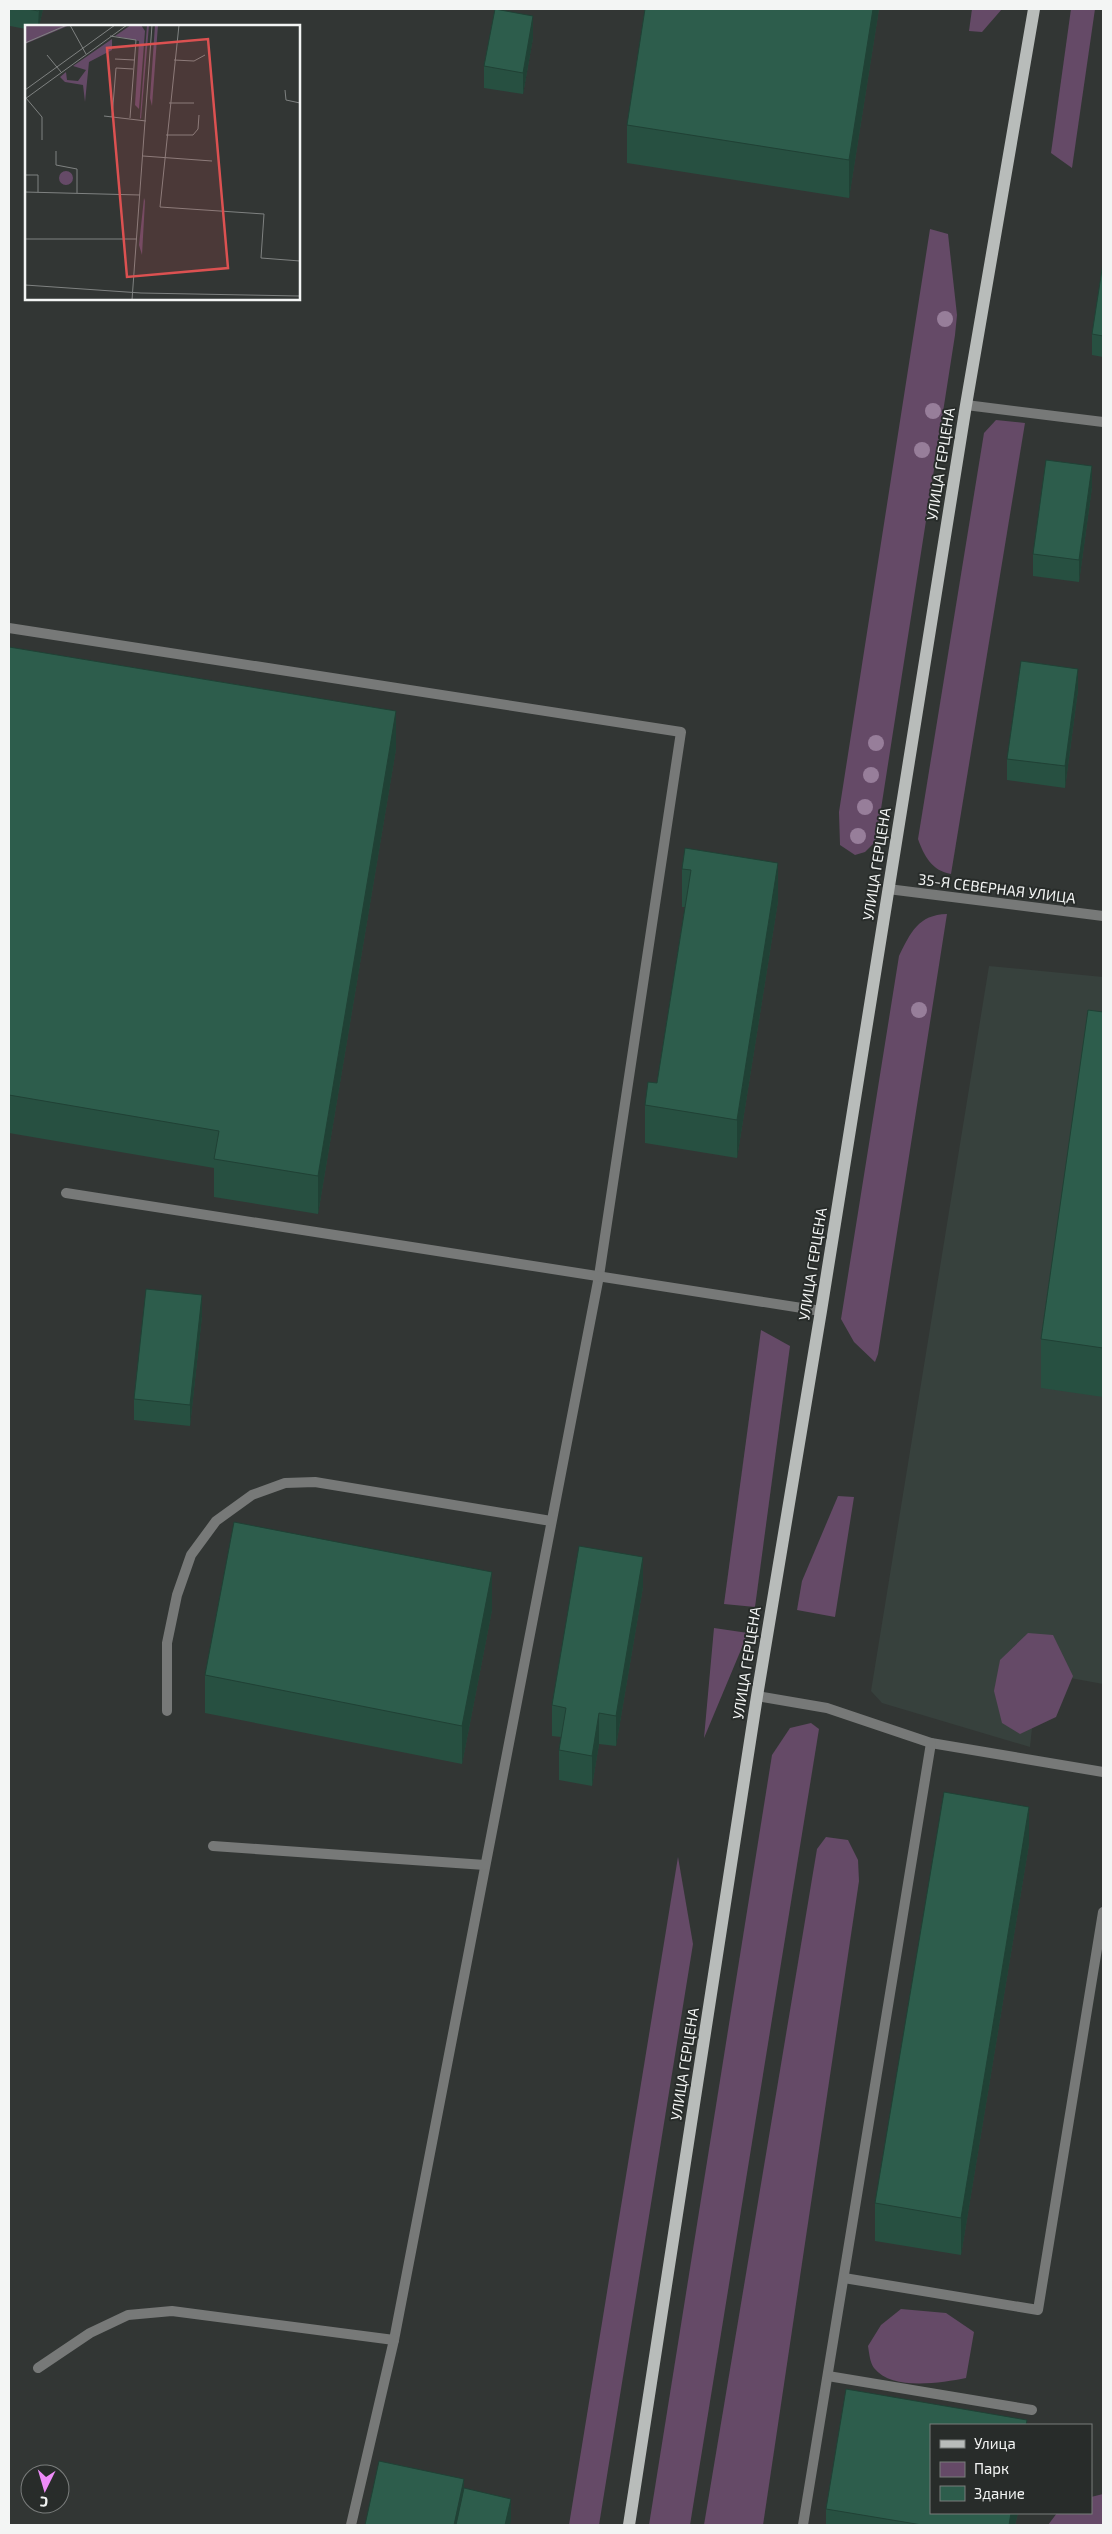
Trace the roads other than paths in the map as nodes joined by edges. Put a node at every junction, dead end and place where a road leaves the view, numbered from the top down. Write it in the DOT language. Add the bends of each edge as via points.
graph roads {
  1 [pos="1034,9"];
  2 [pos="966,405"];
  3 [pos="1103,422"];
  4 [pos="9,628"];
  5 [pos="888,889"];
  6 [pos="1103,916"];
  7 [pos="66,1193"];
  8 [pos="599,1276"];
  9 [pos="821,1311"];
  10 [pos="551,1521"];
  11 [pos="757,1696"];
  12 [pos="167,1711"];
  13 [pos="931,1744"];
  14 [pos="1103,1772"];
  15 [pos="212,1846"];
  16 [pos="485,1866"];
  17 [pos="1103,1912"];
  18 [pos="844,2278"];
  19 [pos="394,2340"];
  20 [pos="38,2368"];
  21 [pos="828,2376"];
  22 [pos="1032,2410"];
  23 [pos="351,2525"];
  24 [pos="629,2525"];
  25 [pos="804,2525"];
  1 -- 2 [label="main road, УЛИЦА ГЕРЦЕНА"];
  2 -- 3 [label="street"];
  2 -- 5 [label="main road, УЛИЦА ГЕРЦЕНА"];
  4 -- 8 [label="street" via="681,732"];
  5 -- 6 [label="street, 35-Я СЕВЕРНАЯ УЛИЦА"];
  5 -- 9 [label="main road, УЛИЦА ГЕРЦЕНА"];
  7 -- 8 [label="street"];
  8 -- 9 [label="street"];
  8 -- 10 [label="street"];
  9 -- 11 [label="main road, УЛИЦА ГЕРЦЕНА"];
  10 -- 12 [label="street" via="315,1482 285,1483 252,1495 216,1521 191,1554 177,1595 167,1643"];
  10 -- 16 [label="street"];
  11 -- 13 [label="street" via="827,1708"];
  11 -- 24 [label="main road, УЛИЦА ГЕРЦЕНА"];
  13 -- 14 [label="street"];
  13 -- 18 [label="street"];
  15 -- 16 [label="street"];
  16 -- 19 [label="street"];
  17 -- 18 [label="street" via="1038,2310"];
  18 -- 21 [label="street"];
  19 -- 20 [label="street" via="172,2311 128,2315 90,2333"];
  19 -- 23 [label="street"];
  21 -- 22 [label="street"];
  21 -- 25 [label="street"];
}
